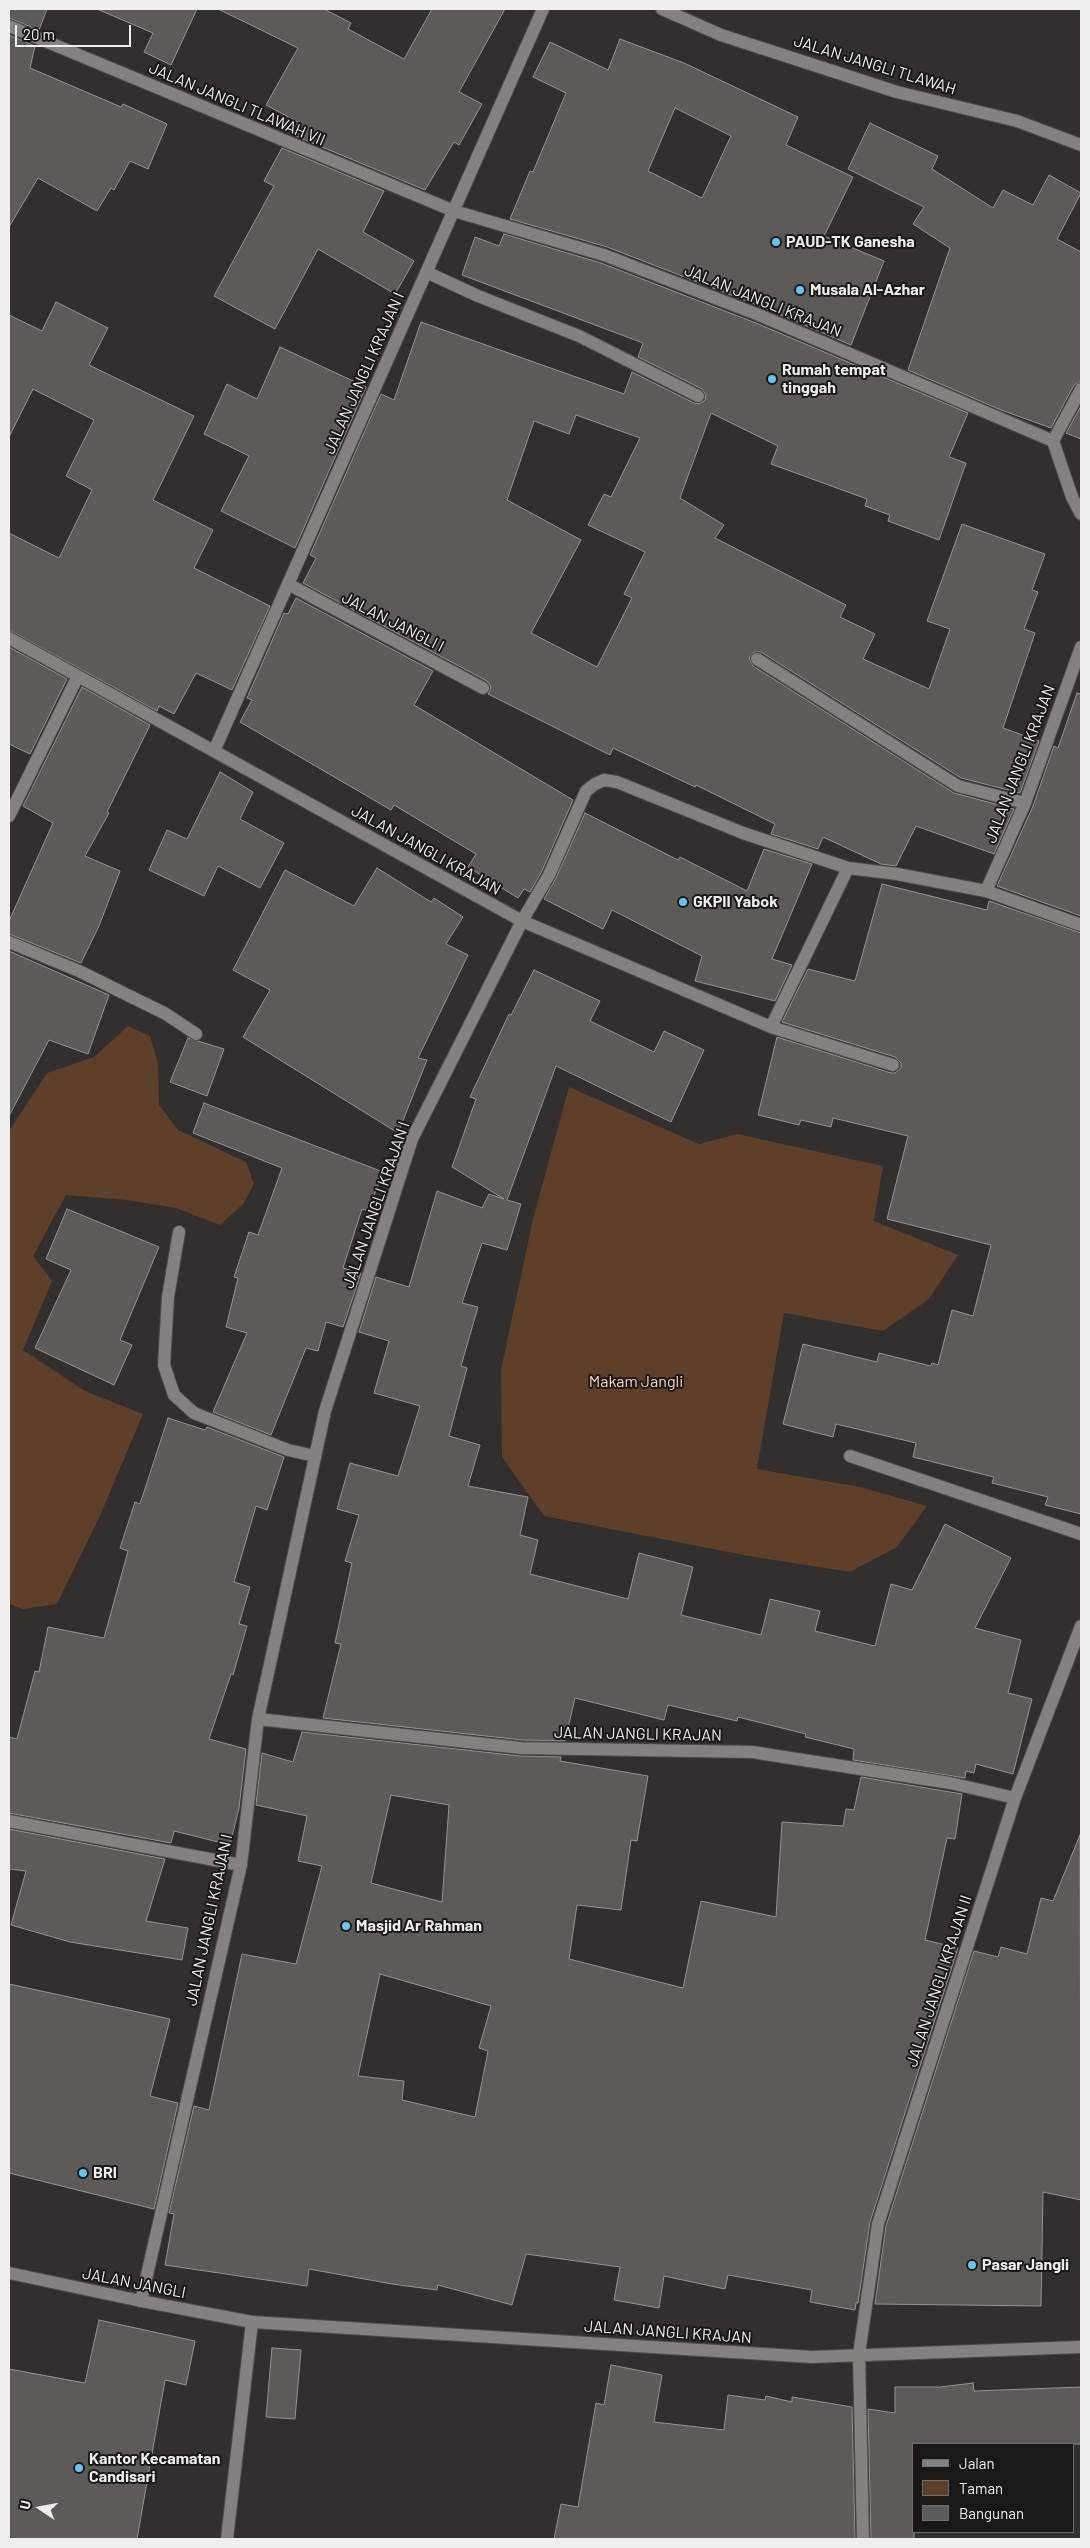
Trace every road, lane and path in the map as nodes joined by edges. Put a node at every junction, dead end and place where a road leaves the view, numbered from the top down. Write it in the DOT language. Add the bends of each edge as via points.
graph roads {
  1 [pos="543,9"];
  2 [pos="662,9"];
  3 [pos="9,26"];
  4 [pos="1081,145"];
  5 [pos="454,211"];
  6 [pos="426,272"];
  7 [pos="1081,389"];
  8 [pos="698,396"];
  9 [pos="1053,441"];
  10 [pos="1081,514"];
  11 [pos="288,584"];
  12 [pos="9,638"];
  13 [pos="1081,647"];
  14 [pos="757,659"];
  15 [pos="78,676"];
  16 [pos="484,688"];
  17 [pos="214,751"];
  18 [pos="1025,803"];
  19 [pos="9,816"];
  20 [pos="848,868"];
  21 [pos="986,891"];
  22 [pos="522,921"];
  23 [pos="1081,924"];
  24 [pos="9,942"];
  25 [pos="771,1027"];
  26 [pos="196,1034"];
  27 [pos="893,1065"];
  28 [pos="179,1232"];
  29 [pos="315,1456"];
  30 [pos="850,1456"];
  31 [pos="1081,1534"];
  32 [pos="1081,1626"];
  33 [pos="258,1719"];
  34 [pos="1015,1798"];
  35 [pos="9,1821"];
  36 [pos="240,1865"];
  37 [pos="9,2273"];
  38 [pos="141,2302"];
  39 [pos="252,2322"];
  40 [pos="1081,2347"];
  41 [pos="859,2354"];
  42 [pos="227,2539"];
  43 [pos="863,2539"];
  1 -- 5 [label="street, JALAN JANGLI KRAJAN I"];
  2 -- 4 [label="street, JALAN JANGLI TLAWAH" via="722,35 897,92 1017,121"];
  3 -- 5 [label="street, JALAN JANGLI TLAWAH VII"];
  5 -- 6 [label="street, JALAN JANGLI KRAJAN I"];
  5 -- 9 [label="street, JALAN JANGLI KRAJAN" via="604,255 759,315"];
  6 -- 8 [label="street" via="579,336"];
  6 -- 11 [label="street, JALAN JANGLI KRAJAN I"];
  7 -- 9 [label="street"];
  9 -- 10 [label="street"];
  11 -- 16 [label="street, JALAN JANGLI I"];
  11 -- 17 [label="street, JALAN JANGLI KRAJAN I"];
  12 -- 15 [label="street, JALAN JANGLI KRAJAN"];
  13 -- 18 [label="street, JALAN JANGLI KRAJAN"];
  14 -- 18 [label="street" via="958,786"];
  15 -- 17 [label="street, JALAN JANGLI KRAJAN"];
  15 -- 19 [label="street"];
  17 -- 22 [label="street, JALAN JANGLI KRAJAN"];
  18 -- 21 [label="street, JALAN JANGLI KRAJAN"];
  20 -- 21 [label="street"];
  20 -- 22 [label="street, JALAN JANGLI KRAJAN I" via="743,833 617,782 604,780 586,791 549,875"];
  20 -- 25 [label="street"];
  21 -- 23 [label="street"];
  22 -- 25 [label="street, JALAN JANGLI KRAJAN"];
  22 -- 29 [label="street, JALAN JANGLI KRAJAN I" via="412,1138 325,1410"];
  24 -- 26 [label="street" via="166,1014"];
  25 -- 27 [label="street, JALAN JANGLI KRAJAN"];
  28 -- 29 [label="street" via="168,1297 164,1365 174,1395 194,1413 288,1450"];
  29 -- 33 [label="street, JALAN JANGLI KRAJAN I"];
  30 -- 31 [label="street"];
  32 -- 34 [label="street, JALAN JANGLI KRAJAN II"];
  33 -- 34 [label="street, JALAN JANGLI KRAJAN" via="521,1748 752,1752 950,1783"];
  33 -- 36 [label="street, JALAN JANGLI KRAJAN I"];
  34 -- 41 [label="street, JALAN JANGLI KRAJAN II" via="878,2224"];
  35 -- 36 [label="street"];
  36 -- 38 [label="street, JALAN JANGLI KRAJAN I"];
  37 -- 38 [label="street, JALAN JANGLI"];
  38 -- 39 [label="street, JALAN JANGLI"];
  39 -- 41 [label="street, JALAN JANGLI KRAJAN" via="812,2357"];
  39 -- 42 [label="street"];
  40 -- 41 [label="street, JALAN JANGLI KRAJAN"];
  41 -- 43 [label="street, JALAN JANGLI KRAJAN II"];
}
